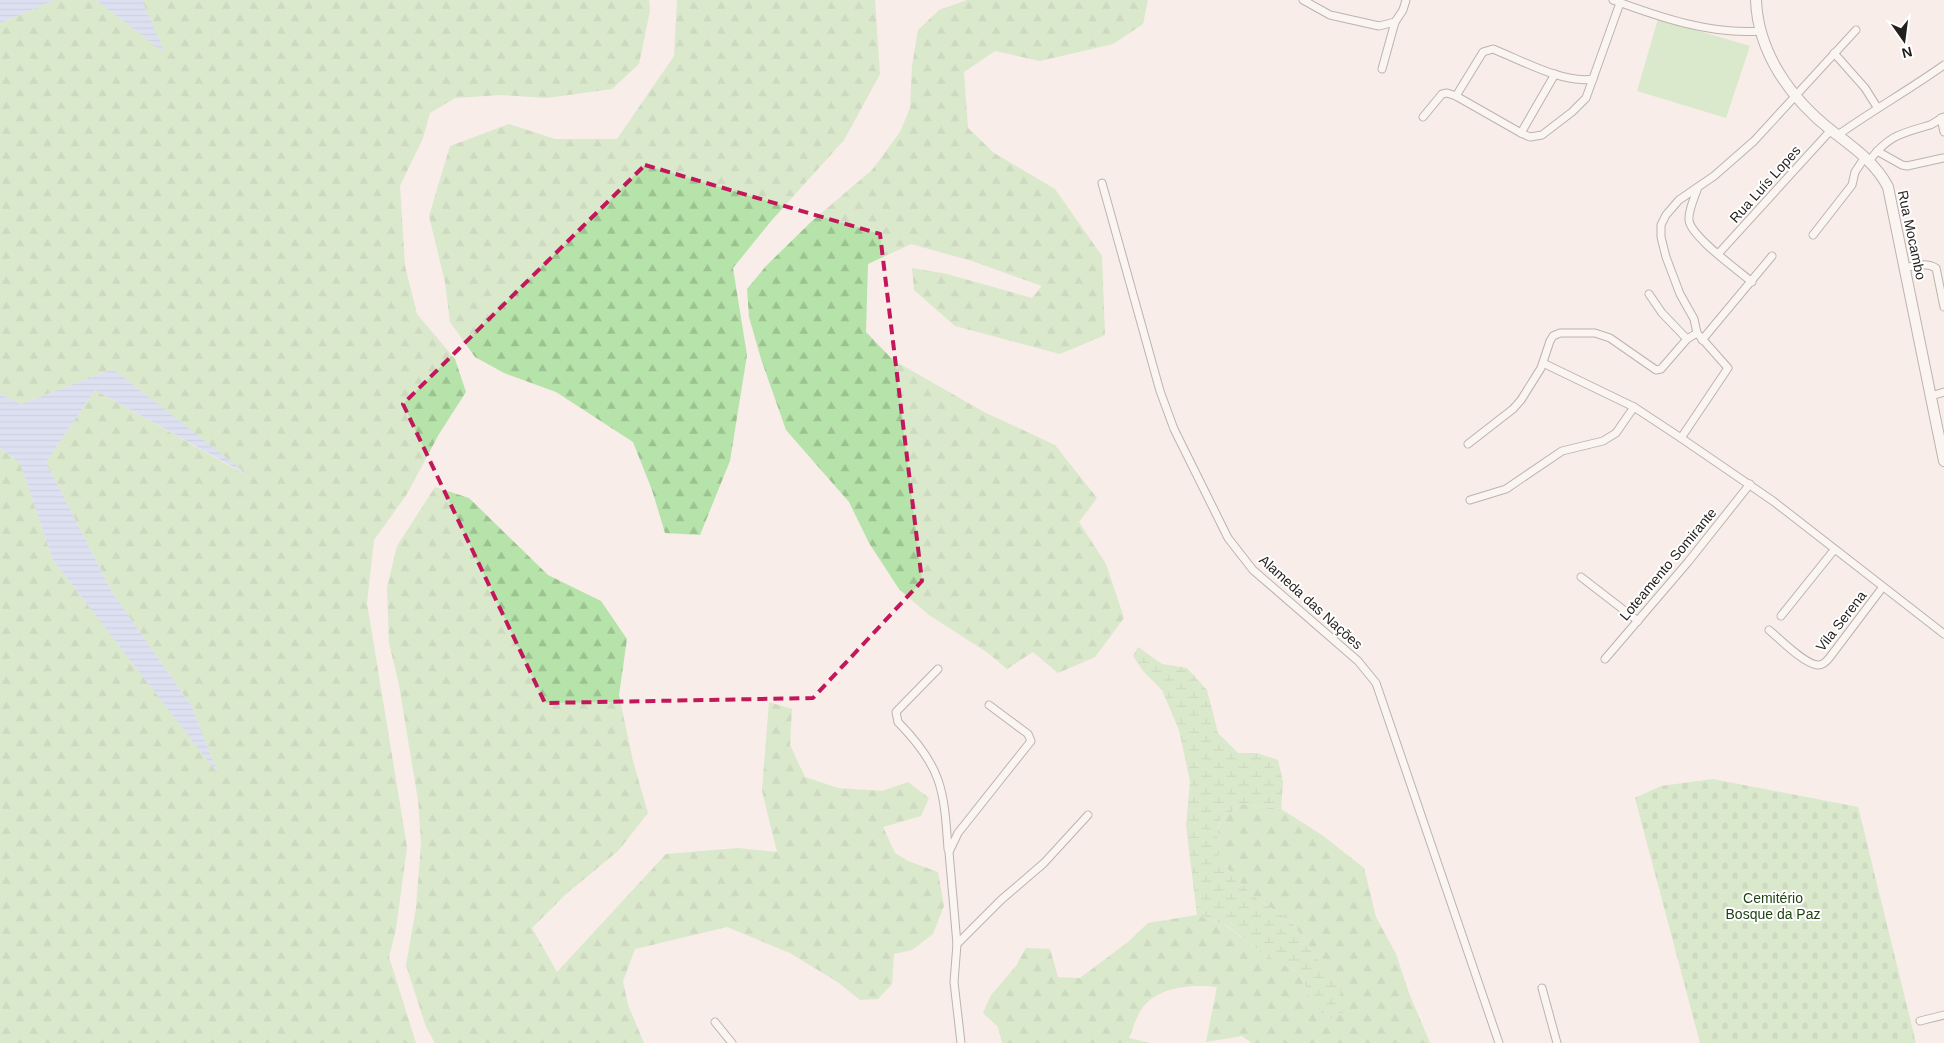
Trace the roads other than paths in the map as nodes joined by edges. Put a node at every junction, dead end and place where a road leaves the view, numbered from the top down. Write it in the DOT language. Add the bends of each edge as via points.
graph roads {
  1 [pos="1303,0"];
  2 [pos="1406,0"];
  3 [pos="1756,0"];
  4 [pos="1617,1"];
  5 [pos="1395,22"];
  6 [pos="1856,30"];
  7 [pos="1761,31"];
  8 [pos="1834,53"];
  9 [pos="1944,65"];
  10 [pos="1382,69"];
  11 [pos="1555,74"];
  12 [pos="1594,79"];
  13 [pos="1795,95"];
  14 [pos="1456,96"];
  15 [pos="1877,107"];
  16 [pos="1423,117"];
  17 [pos="1942,118"];
  18 [pos="1834,132"];
  19 [pos="1944,132"];
  20 [pos="1521,133"];
  21 [pos="1877,150"];
  22 [pos="1943,158"];
  23 [pos="1867,159"];
  24 [pos="1102,183"];
  25 [pos="1698,187"];
  26 [pos="1813,234"];
  27 [pos="1718,254"];
  28 [pos="1772,256"];
  29 [pos="1904,268"];
  30 [pos="1752,282"];
  31 [pos="1649,294"];
  32 [pos="1944,307"];
  33 [pos="1697,333"];
  34 [pos="1687,339"];
  35 [pos="1702,340"];
  36 [pos="1543,363"];
  37 [pos="1944,392"];
  38 [pos="1931,396"];
  39 [pos="1634,407"];
  40 [pos="1681,438"];
  41 [pos="1468,444"];
  42 [pos="1944,461"];
  43 [pos="1750,484"];
  44 [pos="1470,500"];
  45 [pos="1834,550"];
  46 [pos="1581,577"];
  47 [pos="1882,588"];
  48 [pos="1781,616"];
  49 [pos="1638,621"];
  50 [pos="1769,630"];
  51 [pos="1944,634"];
  52 [pos="1605,659"];
  53 [pos="938,669"];
  54 [pos="989,705"];
  55 [pos="1088,815"];
  56 [pos="949,852"];
  57 [pos="957,944"];
  58 [pos="1542,988"];
  59 [pos="1944,1016"];
  60 [pos="1920,1021"];
  61 [pos="715,1022"];
  62 [pos="732,1043"];
  63 [pos="960,1043"];
  64 [pos="1499,1043"];
  65 [pos="1557,1043"];
  1 -- 5 [label="street" via="1330,15 1379,26"];
  2 -- 5 [label="street"];
  3 -- 7 [label="main road, Rua Mocambo"];
  4 -- 7 [label="street" via="1680,22 1739,32"];
  4 -- 12 [label="street"];
  5 -- 10 [label="street"];
  6 -- 8 [label="street"];
  7 -- 13 [label="main road, Rua Mocambo" via="1774,66"];
  8 -- 13 [label="street"];
  8 -- 15 [label="street"];
  9 -- 15 [label="street, Rua Luís Lopes" via="1910,90"];
  11 -- 12 [label="street" via="1578,80"];
  11 -- 14 [label="street" via="1493,49 1483,52"];
  11 -- 20 [label="street"];
  12 -- 20 [label="street" via="1586,98 1542,135 1530,137"];
  13 -- 18 [label="main road, Rua Mocambo"];
  13 -- 25 [label="street" via="1754,141"];
  14 -- 16 [label="street" via="1445,93"];
  14 -- 20 [label="street"];
  15 -- 18 [label="street, Rua Luís Lopes"];
  17 -- 19 [label="street"];
  17 -- 21 [label="street" via="1889,139"];
  18 -- 23 [label="main road, Rua Mocambo"];
  18 -- 27 [label="street, Rua Luís Lopes"];
  21 -- 22 [label="street" via="1907,166"];
  21 -- 23 [label="street"];
  23 -- 26 [label="street" via="1855,172 1852,185"];
  23 -- 29 [label="main road, Rua Mocambo" via="1883,176 1888,187"];
  24 -- 64 [label="street, Alameda das Nações" via="1160,391 1174,429 1228,538 1253,570 1358,661 1376,683"];
  25 -- 27 [label="street" via="1689,221 1691,229"];
  25 -- 33 [label="street" via="1672,207 1661,225 1666,257 1694,319"];
  27 -- 30 [label="street"];
  28 -- 30 [label="street"];
  29 -- 32 [label="street" via="1930,265 1936,268"];
  29 -- 38 [label="main road, Rua Mocambo"];
  30 -- 35 [label="street"];
  31 -- 34 [label="street"];
  33 -- 34 [label="street"];
  33 -- 35 [label="street"];
  34 -- 36 [label="street" via="1661,369 1654,369 1610,338 1582,331 1560,333 1553,336 1547,346"];
  35 -- 40 [label="street" via="1728,370"];
  36 -- 39 [label="street"];
  36 -- 41 [label="street" via="1528,391 1513,409"];
  37 -- 38 [label="street"];
  38 -- 42 [label="main road, Rua Mocambo"];
  39 -- 40 [label="street"];
  39 -- 44 [label="street" via="1616,433 1603,441 1562,451 1506,490"];
  40 -- 43 [label="street"];
  43 -- 45 [label="street"];
  43 -- 49 [label="street, Loteamento Somirante"];
  45 -- 47 [label="street"];
  45 -- 48 [label="street"];
  46 -- 49 [label="street"];
  47 -- 50 [label="street, Vila Serena" via="1823,664 1805,659"];
  47 -- 51 [label="street"];
  49 -- 52 [label="street, Loteamento Somirante"];
  53 -- 56 [label="street" via="896,712 896,716 937,775 944,800"];
  54 -- 56 [label="street" via="1028,734 1031,741 958,833"];
  55 -- 57 [label="street" via="1044,863"];
  56 -- 57 [label="street"];
  57 -- 63 [label="street" via="954,982"];
  58 -- 65 [label="street"];
  59 -- 60 [label="street"];
  61 -- 62 [label="street"];
}
